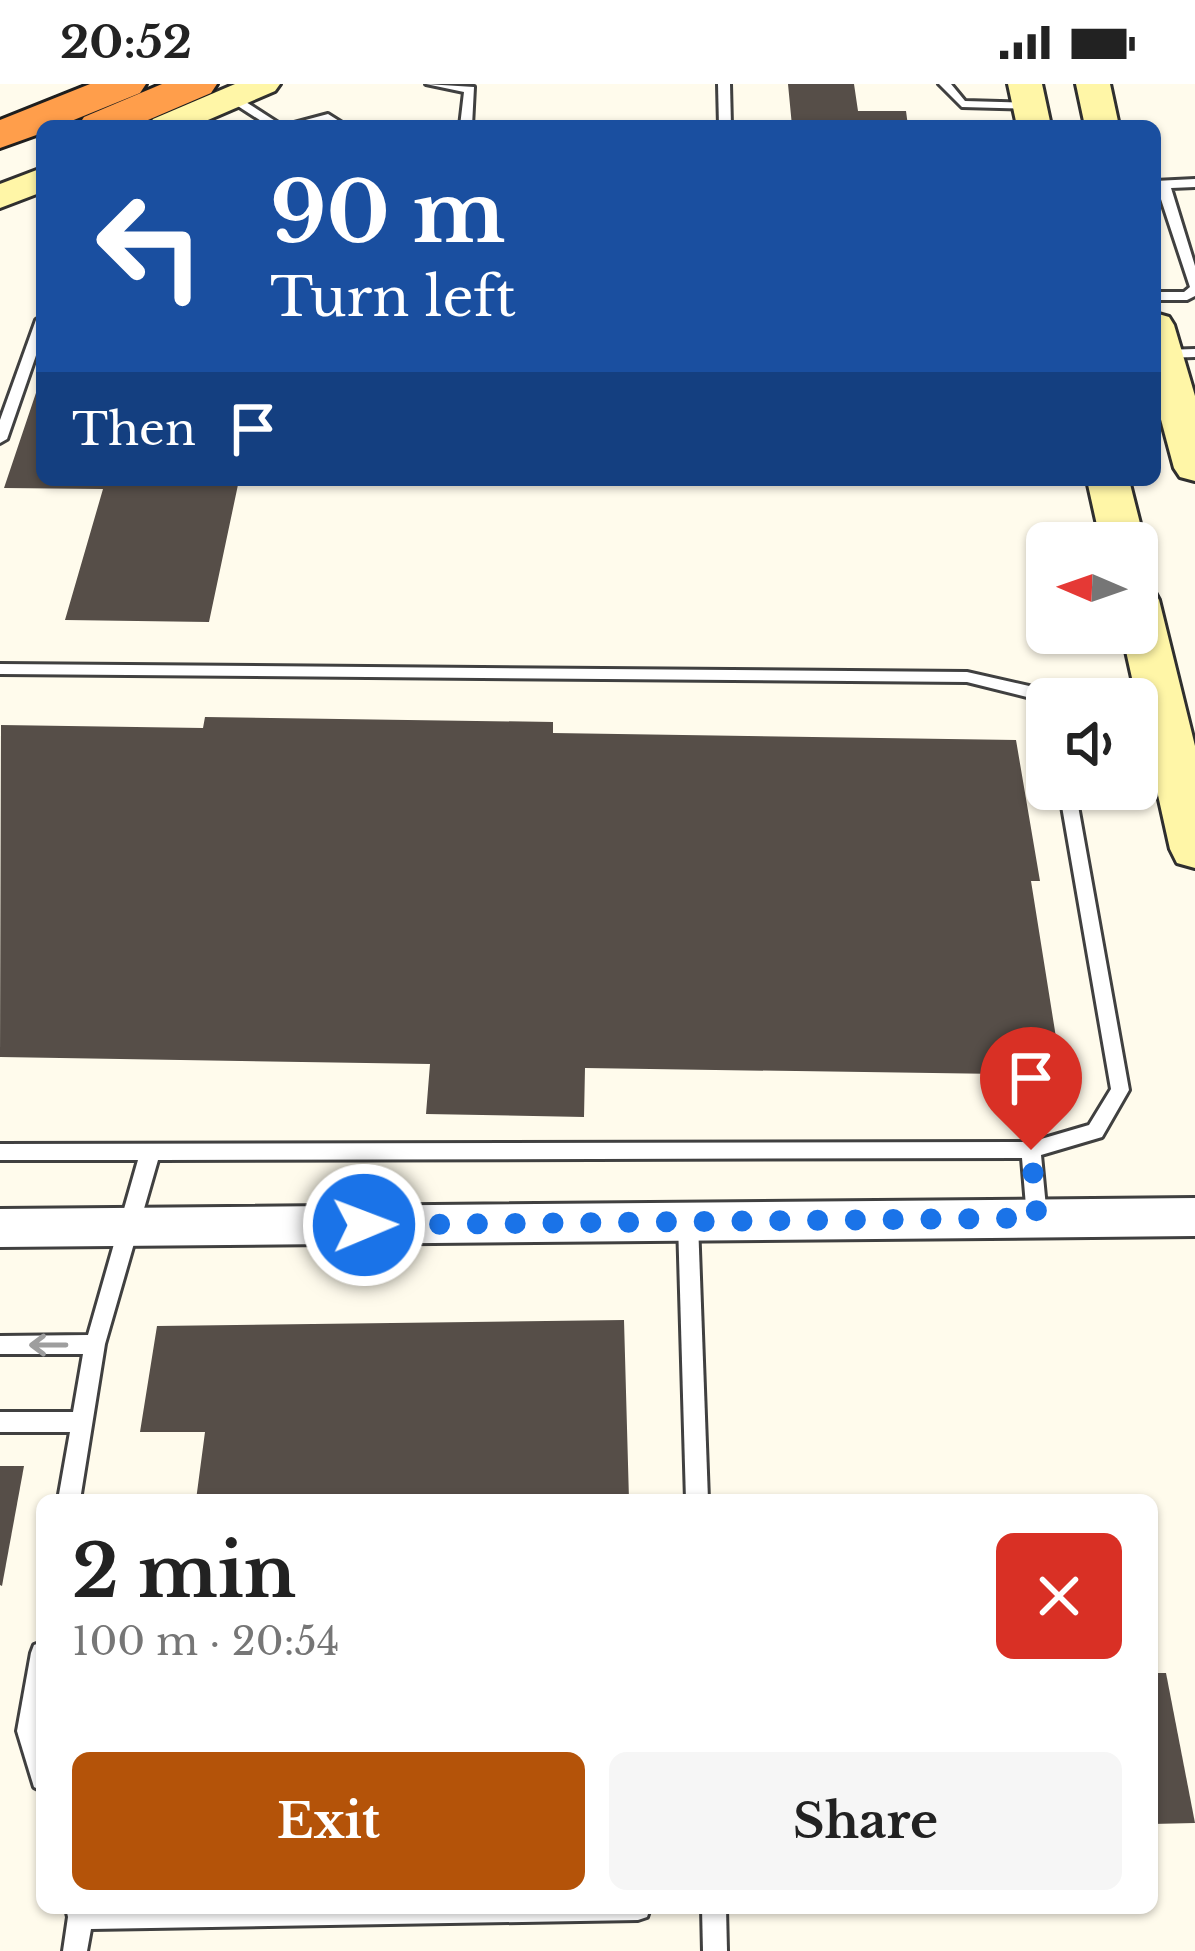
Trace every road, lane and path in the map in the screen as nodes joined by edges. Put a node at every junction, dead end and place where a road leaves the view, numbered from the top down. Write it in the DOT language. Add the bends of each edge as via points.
graph roads {
  1 [pos="126,84"];
  2 [pos="432,84"];
  3 [pos="724,84"];
  4 [pos="1093,84"];
  5 [pos="943,86"];
  6 [pos="474,87"];
  7 [pos="230,88"];
  8 [pos="1026,100"];
  9 [pos="962,104"];
  10 [pos="36,120"];
  11 [pos="37,120"];
  12 [pos="120,120"];
  13 [pos="175,120"];
  14 [pos="270,120"];
  15 [pos="467,120"];
  16 [pos="725,120"];
  17 [pos="966,120"];
  18 [pos="1101,120"];
  19 [pos="0,135"];
  20 [pos="36,153"];
  21 [pos="0,168"];
  22 [pos="36,182"];
  23 [pos="1195,183"];
  24 [pos="1161,184"];
  25 [pos="1161,187"];
  26 [pos="0,197"];
  27 [pos="1195,288"];
  28 [pos="1161,296"];
  29 [pos="36,337"];
  30 [pos="1167,346"];
  31 [pos="0,439"];
  32 [pos="1195,468"];
  33 [pos="1109,486"];
  34 [pos="1118,522"];
  35 [pos="1152,654"];
  36 [pos="0,669"];
  37 [pos="1026,692"];
  38 [pos="1165,704"];
  39 [pos="1071,810"];
  40 [pos="1195,849"];
  41 [pos="1031,1150"];
  42 [pos="0,1152"];
  43 [pos="151,1153"];
  44 [pos="1195,1217"];
  45 [pos="1037,1218"];
  46 [pos="688,1222"];
  47 [pos="133,1227"];
  48 [pos="0,1228"];
  49 [pos="0,1345"];
  50 [pos="95,1345"];
  51 [pos="0,1422"];
  52 [pos="82,1422"];
  53 [pos="70,1494"];
  54 [pos="697,1494"];
  55 [pos="36,1687"];
  56 [pos="36,1758"];
  57 [pos="79,1914"];
  58 [pos="714,1914"];
  59 [pos="75,1951"];
  60 [pos="715,1951"];
  1 -- 11 [label="highway"];
  2 -- 6 [label="lane"];
  3 -- 16 [label="lane"];
  4 -- 18 [label="main road"];
  5 -- 9 [label="lane"];
  6 -- 15 [label="lane"];
  7 -- 12 [label="highway"];
  7 -- 13 [label="main road"];
  7 -- 14 [label="lane"];
  8 -- 9 [label="lane"];
  9 -- 17 [label="lane"];
  10 -- 19 [label="highway"];
  20 -- 21 [label="highway"];
  22 -- 26 [label="main road"];
  23 -- 24 [label="lane"];
  25 -- 27 [label="lane"];
  27 -- 28 [label="lane"];
  29 -- 31 [label="lane"];
  30 -- 32 [label="main road"];
  33 -- 34 [label="main road"];
  35 -- 38 [label="main road"];
  36 -- 37 [label="lane" via="967,677"];
  38 -- 40 [label="main road"];
  39 -- 41 [label="lane" via="1120,1090 1095,1131"];
  41 -- 43 [label="lane"];
  41 -- 45 [label="lane"];
  42 -- 43 [label="lane"];
  43 -- 47 [label="lane"];
  44 -- 45 [label="street"];
  45 -- 46 [label="street"];
  46 -- 47 [label="street"];
  46 -- 54 [label="lane"];
  47 -- 48 [label="street"];
  47 -- 50 [label="lane"];
  50 -- 49 [label="lane, one-way"];
  50 -- 52 [label="lane"];
  51 -- 52 [label="lane"];
  52 -- 53 [label="lane"];
  55 -- 56 [label="lane" via="28,1731"];
  57 -- 59 [label="lane"];
  58 -- 60 [label="lane"];
}
